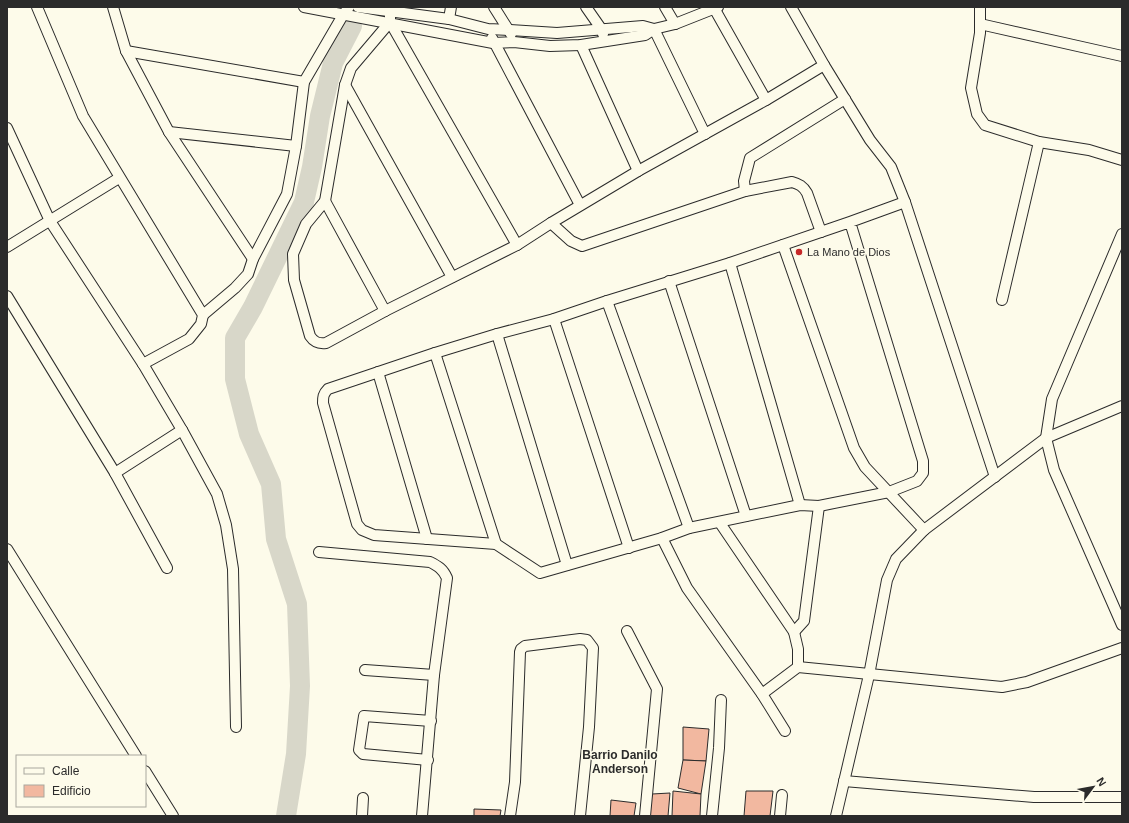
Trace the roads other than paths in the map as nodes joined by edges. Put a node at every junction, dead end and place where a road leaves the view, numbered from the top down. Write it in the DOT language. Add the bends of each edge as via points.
graph roads {
  1 [pos="37,7"];
  2 [pos="113,7"];
  3 [pos="304,7"];
  4 [pos="358,7"];
  5 [pos="451,7"];
  6 [pos="494,7"];
  7 [pos="586,7"];
  8 [pos="665,7"];
  9 [pos="791,7"];
  10 [pos="980,7"];
  11 [pos="716,8"];
  12 [pos="346,11"];
  13 [pos="390,17"];
  14 [pos="449,19"];
  15 [pos="675,24"];
  16 [pos="980,24"];
  17 [pos="488,29"];
  18 [pos="654,29"];
  19 [pos="510,30"];
  20 [pos="602,30"];
  21 [pos="603,41"];
  22 [pos="493,42"];
  23 [pos="514,42"];
  24 [pos="581,45"];
  25 [pos="126,51"];
  26 [pos="1122,56"];
  27 [pos="824,65"];
  28 [pos="304,82"];
  29 [pos="344,85"];
  30 [pos="845,99"];
  31 [pos="766,100"];
  32 [pos="7,128"];
  33 [pos="169,132"];
  34 [pos="705,134"];
  35 [pos="1039,142"];
  36 [pos="296,146"];
  37 [pos="1122,160"];
  38 [pos="638,171"];
  39 [pos="119,178"];
  40 [pos="745,191"];
  41 [pos="325,201"];
  42 [pos="905,202"];
  43 [pos="580,206"];
  44 [pos="50,221"];
  45 [pos="850,222"];
  46 [pos="551,223"];
  47 [pos="821,232"];
  48 [pos="1122,234"];
  49 [pos="517,245"];
  50 [pos="783,245"];
  51 [pos="7,247"];
  52 [pos="253,259"];
  53 [pos="730,263"];
  54 [pos="452,277"];
  55 [pos="669,281"];
  56 [pos="7,296"];
  57 [pos="1002,300"];
  58 [pos="607,301"];
  59 [pos="385,311"];
  60 [pos="203,315"];
  61 [pos="554,319"];
  62 [pos="497,334"];
  63 [pos="436,353"];
  64 [pos="143,364"];
  65 [pos="378,372"];
  66 [pos="1122,406"];
  67 [pos="182,430"];
  68 [pos="1046,438"];
  69 [pos="115,473"];
  70 [pos="995,477"];
  71 [pos="888,492"];
  72 [pos="800,505"];
  73 [pos="819,506"];
  74 [pos="746,516"];
  75 [pos="720,522"];
  76 [pos="689,528"];
  77 [pos="924,530"];
  78 [pos="662,538"];
  79 [pos="427,539"];
  80 [pos="496,544"];
  81 [pos="629,548"];
  82 [pos="7,549"];
  83 [pos="319,552"];
  84 [pos="567,565"];
  85 [pos="167,568"];
  86 [pos="1121,619"];
  87 [pos="627,632"];
  88 [pos="794,632"];
  89 [pos="1122,648"];
  90 [pos="798,667"];
  91 [pos="365,670"];
  92 [pos="434,675"];
  93 [pos="869,675"];
  94 [pos="762,694"];
  95 [pos="720,700"];
  96 [pos="431,721"];
  97 [pos="236,727"];
  98 [pos="785,731"];
  99 [pos="135,755"];
  100 [pos="428,760"];
  101 [pos="146,773"];
  102 [pos="844,781"];
  103 [pos="782,795"];
  104 [pos="1122,797"];
  105 [pos="363,798"];
  106 [pos="174,816"];
  107 [pos="362,816"];
  108 [pos="422,816"];
  109 [pos="510,816"];
  110 [pos="580,816"];
  111 [pos="645,816"];
  112 [pos="712,816"];
  113 [pos="780,816"];
  114 [pos="836,816"];
  1 -- 39 [label="street" via="83,116"];
  2 -- 25 [label="street"];
  3 -- 12 [label="street"];
  4 -- 13 [label="street"];
  5 -- 14 [label="street"];
  6 -- 19 [label="street"];
  7 -- 20 [label="street"];
  8 -- 15 [label="street"];
  9 -- 27 [label="street"];
  10 -- 16 [label="street"];
  11 -- 15 [label="street"];
  11 -- 31 [label="street"];
  12 -- 13 [label="street"];
  12 -- 28 [label="street"];
  13 -- 14 [label="street"];
  13 -- 22 [label="street"];
  13 -- 29 [label="street" via="351,68"];
  13 -- 49 [label="street"];
  14 -- 17 [label="street"];
  15 -- 18 [label="street"];
  16 -- 26 [label="street"];
  16 -- 35 [label="street" via="971,88 977,114 985,125"];
  17 -- 19 [label="street"];
  17 -- 22 [label="street"];
  18 -- 20 [label="street" via="643,26"];
  18 -- 21 [label="street" via="645,35"];
  18 -- 34 [label="street"];
  19 -- 20 [label="street" via="556,33"];
  19 -- 23 [label="street"];
  20 -- 21 [label="street"];
  21 -- 24 [label="street"];
  22 -- 23 [label="street"];
  22 -- 43 [label="street"];
  23 -- 24 [label="street" via="550,46"];
  24 -- 38 [label="street"];
  25 -- 28 [label="street"];
  25 -- 33 [label="street"];
  27 -- 30 [label="street"];
  27 -- 31 [label="street"];
  28 -- 36 [label="street"];
  29 -- 41 [label="street"];
  29 -- 54 [label="street"];
  30 -- 40 [label="street" via="750,158 744,181"];
  30 -- 42 [label="street" via="870,140 891,167"];
  31 -- 34 [label="street"];
  32 -- 44 [label="street"];
  33 -- 36 [label="street"];
  33 -- 52 [label="street"];
  34 -- 38 [label="street"];
  35 -- 37 [label="street" via="1088,150"];
  35 -- 57 [label="street"];
  36 -- 52 [label="street" via="288,194"];
  38 -- 43 [label="street"];
  39 -- 44 [label="street"];
  39 -- 60 [label="street"];
  40 -- 46 [label="street" via="582,246"];
  40 -- 47 [label="street" via="792,182 804,187"];
  41 -- 59 [label="street"];
  41 -- 59 [label="street" via="306,224 293,254 294,280 310,336 319,344 326,343"];
  42 -- 45 [label="street"];
  42 -- 70 [label="street"];
  43 -- 46 [label="street"];
  44 -- 51 [label="street"];
  44 -- 64 [label="street"];
  45 -- 47 [label="street"];
  45 -- 71 [label="street" via="923,461 923,473 917,481"];
  46 -- 49 [label="street"];
  47 -- 50 [label="street"];
  48 -- 68 [label="street" via="1052,399"];
  49 -- 54 [label="street"];
  50 -- 53 [label="street"];
  50 -- 71 [label="street" via="854,448 865,467"];
  52 -- 60 [label="street" via="248,274"];
  53 -- 55 [label="street"];
  53 -- 72 [label="street"];
  54 -- 59 [label="street"];
  55 -- 58 [label="street"];
  55 -- 74 [label="street"];
  56 -- 69 [label="street"];
  58 -- 61 [label="street"];
  58 -- 76 [label="street"];
  60 -- 64 [label="street" via="201,324 189,339"];
  61 -- 62 [label="street"];
  61 -- 81 [label="street"];
  62 -- 63 [label="street"];
  62 -- 84 [label="street"];
  63 -- 65 [label="street"];
  63 -- 80 [label="street"];
  64 -- 67 [label="street"];
  65 -- 79 [label="street"];
  65 -- 79 [label="street" via="328,389 323,397 354,515 362,530 374,535"];
  66 -- 68 [label="street"];
  67 -- 69 [label="street"];
  67 -- 97 [label="street" via="217,494 226,525 233,569"];
  68 -- 70 [label="street"];
  68 -- 86 [label="street" via="1054,470"];
  69 -- 85 [label="street"];
  70 -- 77 [label="street"];
  71 -- 73 [label="street"];
  71 -- 77 [label="street"];
  72 -- 73 [label="street"];
  72 -- 74 [label="street"];
  73 -- 88 [label="street" via="804,621"];
  74 -- 75 [label="street"];
  75 -- 76 [label="street"];
  75 -- 88 [label="street"];
  76 -- 78 [label="street"];
  77 -- 93 [label="street" via="896,559 887,580"];
  78 -- 81 [label="street"];
  78 -- 94 [label="street" via="687,588"];
  79 -- 80 [label="street"];
  80 -- 84 [label="street" via="540,574"];
  81 -- 84 [label="street"];
  82 -- 99 [label="street"];
  83 -- 92 [label="street" via="430,562 444,571 447,578"];
  87 -- 111 [label="street" via="657,688"];
  88 -- 90 [label="street" via="798,649"];
  89 -- 93 [label="street" via="1027,682 1002,687"];
  90 -- 93 [label="street"];
  90 -- 94 [label="street"];
  91 -- 92 [label="street"];
  92 -- 96 [label="street"];
  93 -- 102 [label="street"];
  94 -- 98 [label="street"];
  95 -- 112 [label="street" via="719,748"];
  96 -- 100 [label="street"];
  96 -- 100 [label="street" via="364,716 359,750 363,754"];
  100 -- 108 [label="street"];
  101 -- 106 [label="street"];
  102 -- 104 [label="street" via="1034,797"];
  102 -- 114 [label="street"];
  103 -- 113 [label="street"];
  105 -- 107 [label="street"];
  109 -- 110 [label="street" via="515,782 521,649 525,646 580,639 587,640 593,648 589,727"];
}
